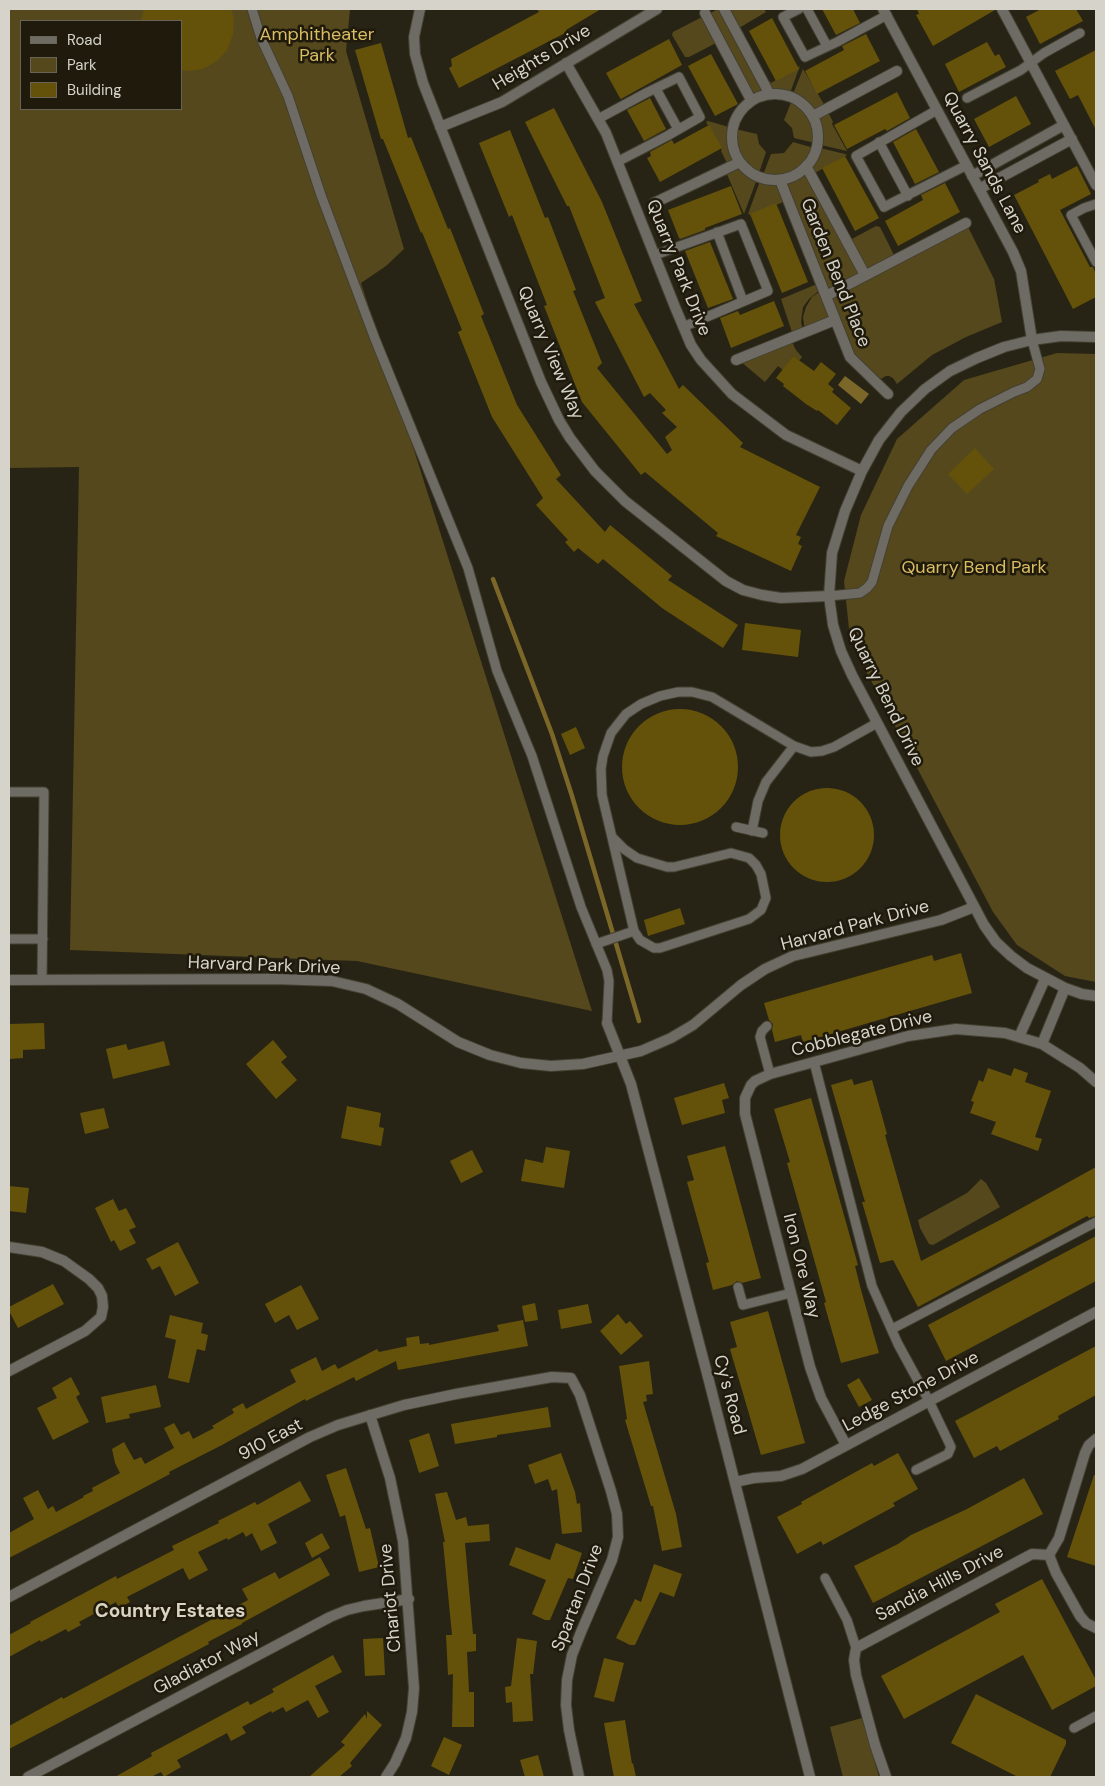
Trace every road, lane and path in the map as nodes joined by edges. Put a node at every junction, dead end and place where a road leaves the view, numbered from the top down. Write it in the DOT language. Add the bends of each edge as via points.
graph roads {
  1 [pos="252,9"];
  2 [pos="420,9"];
  3 [pos="657,9"];
  4 [pos="724,9"];
  5 [pos="799,9"];
  6 [pos="807,9"];
  7 [pos="1002,9"];
  8 [pos="885,12"];
  9 [pos="705,14"];
  10 [pos="1080,34"];
  11 [pos="827,46"];
  12 [pos="566,63"];
  13 [pos="1031,63"];
  14 [pos="897,71"];
  15 [pos="656,89"];
  16 [pos="769,94"];
  17 [pos="967,98"];
  18 [pos="751,100"];
  19 [pos="937,110"];
  20 [pos="813,116"];
  21 [pos="598,118"];
  22 [pos="1064,126"];
  23 [pos="440,127"];
  24 [pos="678,129"];
  25 [pos="1072,139"];
  26 [pos="879,142"];
  27 [pos="617,162"];
  28 [pos="740,162"];
  29 [pos="966,165"];
  30 [pos="806,166"];
  31 [pos="972,176"];
  32 [pos="780,180"];
  33 [pos="1096,186"];
  34 [pos="979,189"];
  35 [pos="908,196"];
  36 [pos="654,203"];
  37 [pos="1096,204"];
  38 [pos="966,223"];
  39 [pos="717,232"];
  40 [pos="654,256"];
  41 [pos="1096,262"];
  42 [pos="865,276"];
  43 [pos="826,296"];
  44 [pos="743,301"];
  45 [pos="835,320"];
  46 [pos="683,327"];
  47 [pos="1096,337"];
  48 [pos="1032,340"];
  49 [pos="736,360"];
  50 [pos="888,394"];
  51 [pos="862,471"];
  52 [pos="829,596"];
  53 [pos="876,723"];
  54 [pos="794,746"];
  55 [pos="9,792"];
  56 [pos="736,827"];
  57 [pos="752,831"];
  58 [pos="763,833"];
  59 [pos="612,837"];
  60 [pos="974,906"];
  61 [pos="634,931"];
  62 [pos="9,939"];
  63 [pos="43,939"];
  64 [pos="596,944"];
  65 [pos="1044,979"];
  66 [pos="9,980"];
  67 [pos="42,980"];
  68 [pos="1065,988"];
  69 [pos="1096,996"];
  70 [pos="607,1023"];
  71 [pos="767,1026"];
  72 [pos="1020,1037"];
  73 [pos="1042,1044"];
  74 [pos="620,1057"];
  75 [pos="814,1062"];
  76 [pos="770,1074"];
  77 [pos="1096,1082"];
  78 [pos="748,1090"];
  79 [pos="1096,1222"];
  80 [pos="9,1247"];
  81 [pos="738,1287"];
  82 [pos="791,1293"];
  83 [pos="1096,1312"];
  84 [pos="892,1329"];
  85 [pos="9,1371"];
  86 [pos="571,1378"];
  87 [pos="929,1401"];
  88 [pos="370,1415"];
  89 [pos="1096,1439"];
  90 [pos="846,1445"];
  91 [pos="916,1470"];
  92 [pos="735,1482"];
  93 [pos="1049,1555"];
  94 [pos="825,1578"];
  95 [pos="9,1597"];
  96 [pos="409,1599"];
  97 [pos="1096,1628"];
  98 [pos="856,1648"];
  99 [pos="1096,1716"];
  100 [pos="1074,1728"];
  101 [pos="28,1777"];
  102 [pos="386,1777"];
  103 [pos="580,1777"];
  104 [pos="810,1777"];
  105 [pos="886,1777"];
  1 -- 64 [label="lane" via="261,38 288,96 375,340 468,568 492,656 532,756 580,907"];
  2 -- 23 [label="street, Quarry View Way" via="414,37 418,68"];
  3 -- 12 [label="street, Heights Drive"];
  4 -- 16 [label="street"];
  5 -- 11 [label="lane" via="783,17 805,57"];
  6 -- 11 [label="lane"];
  7 -- 13 [label="street"];
  8 -- 11 [label="lane"];
  8 -- 19 [label="street, Quarry Sands Lane"];
  9 -- 18 [label="street"];
  10 -- 13 [label="lane" via="1044,52"];
  12 -- 21 [label="street, Quarry Park Drive"];
  12 -- 23 [label="street, Heights Drive" via="502,102"];
  13 -- 17 [label="lane"];
  13 -- 22 [label="street"];
  14 -- 20 [label="street"];
  15 -- 21 [label="lane"];
  15 -- 24 [label="lane"];
  15 -- 24 [label="lane" via="679,77 700,117"];
  16 -- 18 [label="street"];
  16 -- 20 [label="street" via="784,94 797,100"];
  18 -- 28 [label="street" via="733,126 733,145"];
  19 -- 26 [label="lane"];
  19 -- 29 [label="street, Quarry Sands Lane"];
  20 -- 30 [label="street" via="818,130 817,146"];
  21 -- 27 [label="street, Quarry Park Drive"];
  22 -- 25 [label="street"];
  22 -- 31 [label="street"];
  23 -- 52 [label="street, Quarry View Way" via="549,401 570,438 595,471 625,501 726,581 743,590 781,598"];
  24 -- 27 [label="lane"];
  25 -- 33 [label="street"];
  25 -- 34 [label="street"];
  26 -- 35 [label="lane"];
  26 -- 35 [label="lane" via="856,156 884,207"];
  27 -- 40 [label="street, Quarry Park Drive"];
  28 -- 32 [label="street" via="752,174"];
  28 -- 36 [label="street"];
  29 -- 31 [label="street, Quarry Sands Lane"];
  29 -- 35 [label="lane"];
  30 -- 32 [label="street"];
  30 -- 42 [label="street, Garden Bend Place"];
  31 -- 34 [label="street, Quarry Sands Lane"];
  32 -- 43 [label="street, Garden Bend Place"];
  34 -- 48 [label="street, Quarry Sands Lane" via="1021,271"];
  37 -- 41 [label="lane" via="1071,215"];
  38 -- 42 [label="street"];
  39 -- 40 [label="lane"];
  39 -- 44 [label="lane"];
  39 -- 44 [label="lane" via="741,224 768,291"];
  40 -- 46 [label="street, Quarry Park Drive"];
  42 -- 43 [label="street"];
  43 -- 45 [label="street, Garden Bend Place"];
  44 -- 46 [label="lane"];
  45 -- 49 [label="street"];
  45 -- 50 [label="street, Garden Bend Place" via="852,360"];
  46 -- 51 [label="street, Quarry Park Drive" via="701,360 732,394 792,438"];
  47 -- 48 [label="street, Quarry Bend Drive" via="1061,336"];
  48 -- 51 [label="street, Quarry Bend Drive" via="977,358 924,388 879,440"];
  48 -- 52 [label="lane" via="1040,369 1037,378 1027,387 980,409 952,428 931,450 888,526 868,588 860,593"];
  51 -- 52 [label="street, Quarry Bend Drive" via="832,553"];
  52 -- 53 [label="street, Quarry Bend Drive" via="841,651"];
  53 -- 54 [label="lane" via="822,751 811,752"];
  53 -- 60 [label="street, Quarry Bend Drive"];
  54 -- 57 [label="lane" via="766,782"];
  54 -- 59 [label="lane" via="707,696 678,692 641,704 619,721 611,733 604,756 601,782"];
  55 -- 63 [label="lane" via="44,792"];
  56 -- 57 [label="lane"];
  57 -- 58 [label="lane"];
  59 -- 61 [label="lane"];
  59 -- 61 [label="lane" via="637,858 667,867 731,853 740,855 756,865 764,883 764,904 749,919 660,948 645,945"];
  60 -- 65 [label="street, Quarry Bend Drive" via="996,942"];
  60 -- 74 [label="street, Harvard Park Drive" via="941,920 792,956 741,985 693,1025 671,1038"];
  61 -- 64 [label="lane"];
  62 -- 63 [label="lane"];
  63 -- 67 [label="lane"];
  64 -- 70 [label="lane" via="610,981"];
  65 -- 68 [label="street, Quarry Bend Drive"];
  65 -- 72 [label="street"];
  66 -- 67 [label="street, Harvard Park Drive"];
  67 -- 74 [label="street, Harvard Park Drive" via="332,981 366,989 398,1004 458,1042 490,1055 551,1066"];
  68 -- 69 [label="street, Quarry Bend Drive"];
  68 -- 73 [label="street"];
  70 -- 74 [label="street, Cy's Road"];
  71 -- 76 [label="lane" via="760,1037"];
  72 -- 73 [label="street, Cobblegate Drive"];
  72 -- 75 [label="street, Cobblegate Drive" via="956,1029 908,1036"];
  73 -- 77 [label="street, Cobblegate Drive"];
  74 -- 92 [label="street, Cy's Road" via="631,1084"];
  75 -- 76 [label="street, Cobblegate Drive"];
  75 -- 84 [label="lane" via="867,1270"];
  76 -- 78 [label="street, Cobblegate Drive" via="755,1081"];
  78 -- 82 [label="street, Iron Ore Way" via="745,1114"];
  79 -- 84 [label="lane"];
  80 -- 85 [label="street" via="42,1252 64,1261 98,1288 103,1307 101,1317 85,1331"];
  81 -- 82 [label="lane" via="743,1305"];
  82 -- 90 [label="street, Iron Ore Way" via="815,1383"];
  83 -- 87 [label="street, Ledge Stone Drive"];
  84 -- 87 [label="lane"];
  86 -- 88 [label="street, 910 East" via="552,1377 456,1394"];
  86 -- 103 [label="street, Spartan Drive" via="580,1395 611,1491 618,1537 612,1560 575,1647 567,1680 569,1730"];
  87 -- 90 [label="street, Ledge Stone Drive"];
  87 -- 91 [label="lane" via="951,1450"];
  88 -- 95 [label="street, 910 East" via="310,1437"];
  88 -- 96 [label="street, Chariot Drive" via="390,1478"];
  89 -- 93 [label="street" via="1085,1453 1059,1538"];
  90 -- 92 [label="street, Ledge Stone Drive" via="791,1474"];
  92 -- 104 [label="street, Cy's Road"];
  93 -- 97 [label="street" via="1080,1616"];
  93 -- 98 [label="street, Sandia Hills Drive" via="1032,1554"];
  94 -- 98 [label="lane" via="847,1620"];
  96 -- 101 [label="street, Gladiator Way" via="364,1606 330,1616"];
  96 -- 102 [label="street, Chariot Drive" via="414,1688 412,1712 406,1738"];
  98 -- 105 [label="street" via="856,1675"];
  99 -- 100 [label="lane"];
}
